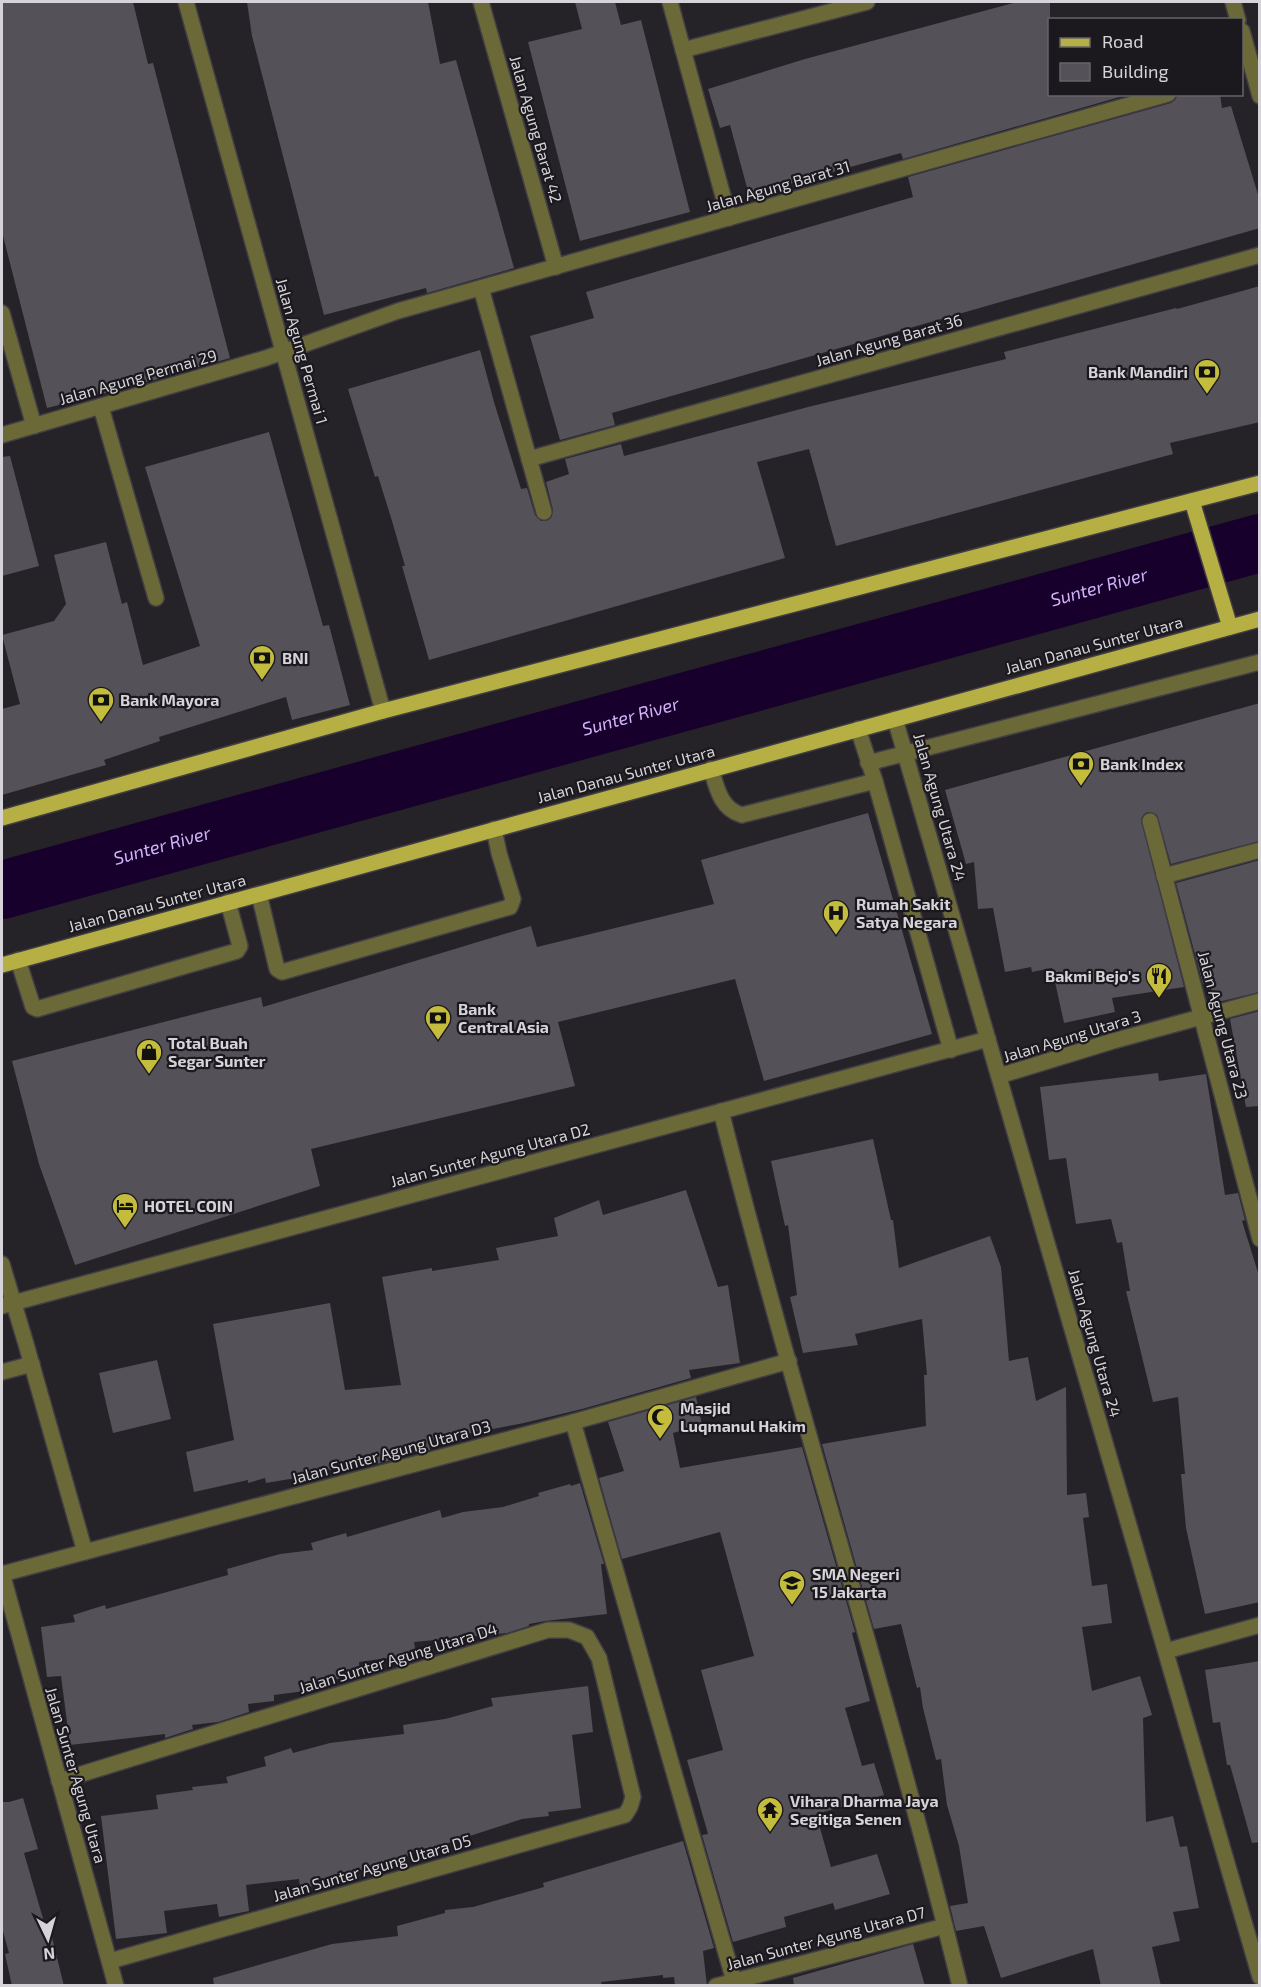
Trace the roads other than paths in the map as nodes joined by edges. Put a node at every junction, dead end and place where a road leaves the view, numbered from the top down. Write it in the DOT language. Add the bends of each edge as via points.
graph roads {
  1 [pos="186,2"];
  2 [pos="481,2"];
  3 [pos="670,2"];
  4 [pos="867,2"];
  5 [pos="1233,2"];
  6 [pos="826,7"];
  7 [pos="1237,18"];
  8 [pos="1243,36"];
  9 [pos="683,50"];
  10 [pos="1251,71"];
  11 [pos="1161,96"];
  12 [pos="1260,96"];
  13 [pos="729,218"];
  14 [pos="1260,255"];
  15 [pos="556,267"];
  16 [pos="482,288"];
  17 [pos="398,311"];
  18 [pos="2,313"];
  19 [pos="284,352"];
  20 [pos="101,407"];
  21 [pos="34,426"];
  22 [pos="2,435"];
  23 [pos="529,459"];
  24 [pos="1260,483"];
  25 [pos="1192,501"];
  26 [pos="544,512"];
  27 [pos="156,598"];
  28 [pos="1260,618"];
  29 [pos="1230,627"];
  30 [pos="1260,662"];
  31 [pos="383,711"];
  32 [pos="895,719"];
  33 [pos="858,729"];
  34 [pos="905,753"];
  35 [pos="868,763"];
  36 [pos="711,770"];
  37 [pos="875,781"];
  38 [pos="2,818"];
  39 [pos="1150,821"];
  40 [pos="494,829"];
  41 [pos="1260,850"];
  42 [pos="1164,876"];
  43 [pos="259,894"];
  44 [pos="228,902"];
  45 [pos="18,960"];
  46 [pos="2,965"];
  47 [pos="1260,1001"];
  48 [pos="1202,1016"];
  49 [pos="988,1039"];
  50 [pos="951,1050"];
  51 [pos="999,1076"];
  52 [pos="721,1111"];
  53 [pos="1260,1239"];
  54 [pos="2,1264"];
  55 [pos="7,1304"];
  56 [pos="789,1361"];
  57 [pos="32,1365"];
  58 [pos="2,1372"];
  59 [pos="573,1422"];
  60 [pos="85,1552"];
  61 [pos="2,1574"];
  62 [pos="1260,1624"];
  63 [pos="1166,1651"];
  64 [pos="59,1781"];
  65 [pos="633,1797"];
  66 [pos="945,1926"];
  67 [pos="110,1961"];
  68 [pos="1260,1977"];
  69 [pos="734,1981"];
  70 [pos="116,1986"];
  71 [pos="716,1986"];
  72 [pos="960,1986"];
  1 -- 19 [label="street, Jalan Agung Permai 1"];
  2 -- 15 [label="street, Jalan Agung Barat 42"];
  3 -- 9 [label="street"];
  4 -- 6 [label="street"];
  5 -- 7 [label="street"];
  6 -- 9 [label="street"];
  8 -- 10 [label="street"];
  9 -- 13 [label="street"];
  10 -- 12 [label="street"];
  11 -- 13 [label="street, Jalan Agung Barat 31"];
  13 -- 15 [label="street, Jalan Agung Barat 31"];
  14 -- 23 [label="street, Jalan Agung Barat 36"];
  15 -- 16 [label="street, Jalan Agung Barat 31"];
  16 -- 17 [label="street, Jalan Agung Barat 31"];
  16 -- 23 [label="street"];
  17 -- 19 [label="street, Jalan Agung Permai 29"];
  18 -- 21 [label="street"];
  19 -- 20 [label="street, Jalan Agung Permai 29"];
  19 -- 31 [label="street, Jalan Agung Permai 1"];
  20 -- 21 [label="street, Jalan Agung Permai 29"];
  20 -- 27 [label="street"];
  21 -- 22 [label="street, Jalan Agung Permai 29"];
  23 -- 26 [label="street"];
  24 -- 25 [label="main road"];
  25 -- 29 [label="main road"];
  25 -- 31 [label="main road"];
  28 -- 29 [label="main road, Jalan Danau Sunter Utara"];
  29 -- 32 [label="main road, Jalan Danau Sunter Utara"];
  30 -- 34 [label="street"];
  31 -- 38 [label="main road"];
  32 -- 33 [label="main road, Jalan Danau Sunter Utara"];
  32 -- 34 [label="street, Jalan Agung Utara 24"];
  33 -- 35 [label="street"];
  33 -- 36 [label="main road, Jalan Danau Sunter Utara"];
  34 -- 35 [label="street"];
  34 -- 49 [label="street, Jalan Agung Utara 24"];
  35 -- 37 [label="street"];
  36 -- 37 [label="street" via="726,807 742,815"];
  36 -- 40 [label="main road, Jalan Danau Sunter Utara"];
  37 -- 50 [label="street"];
  39 -- 42 [label="street, Jalan Agung Utara 23"];
  40 -- 43 [label="main road, Jalan Danau Sunter Utara"];
  40 -- 43 [label="street" via="513,899 510,907 282,972 277,969"];
  41 -- 42 [label="street"];
  42 -- 48 [label="street, Jalan Agung Utara 23"];
  43 -- 44 [label="main road, Jalan Danau Sunter Utara"];
  44 -- 45 [label="main road, Jalan Danau Sunter Utara"];
  44 -- 45 [label="street" via="240,946 237,951 37,1009 33,1007"];
  45 -- 46 [label="main road, Jalan Danau Sunter Utara"];
  47 -- 48 [label="street, Jalan Agung Utara 3"];
  48 -- 51 [label="street, Jalan Agung Utara 3"];
  48 -- 53 [label="street, Jalan Agung Utara 23"];
  49 -- 50 [label="street, Jalan Sunter Agung Utara D2"];
  49 -- 51 [label="street, Jalan Agung Utara 24"];
  50 -- 52 [label="street, Jalan Sunter Agung Utara D2"];
  51 -- 63 [label="street, Jalan Agung Utara 24"];
  52 -- 55 [label="street, Jalan Sunter Agung Utara D2"];
  52 -- 56 [label="street"];
  54 -- 55 [label="street"];
  55 -- 57 [label="street"];
  56 -- 59 [label="street, Jalan Sunter Agung Utara D3"];
  56 -- 66 [label="street"];
  57 -- 58 [label="street"];
  57 -- 60 [label="street"];
  59 -- 60 [label="street, Jalan Sunter Agung Utara D3"];
  59 -- 69 [label="street"];
  60 -- 61 [label="street, Jalan Sunter Agung Utara D3"];
  61 -- 64 [label="street, Jalan Sunter Agung Utara"];
  62 -- 63 [label="street"];
  63 -- 68 [label="street, Jalan Agung Utara 24"];
  64 -- 65 [label="street, Jalan Sunter Agung Utara D4" via="548,1630 569,1630 587,1637 599,1658"];
  64 -- 67 [label="street, Jalan Sunter Agung Utara"];
  65 -- 67 [label="street, Jalan Sunter Agung Utara D5" via="625,1815"];
  66 -- 69 [label="street, Jalan Sunter Agung Utara D7"];
  66 -- 72 [label="street"];
  67 -- 70 [label="street, Jalan Sunter Agung Utara"];
  69 -- 71 [label="street, Jalan Sunter Agung Utara D7"];
}
